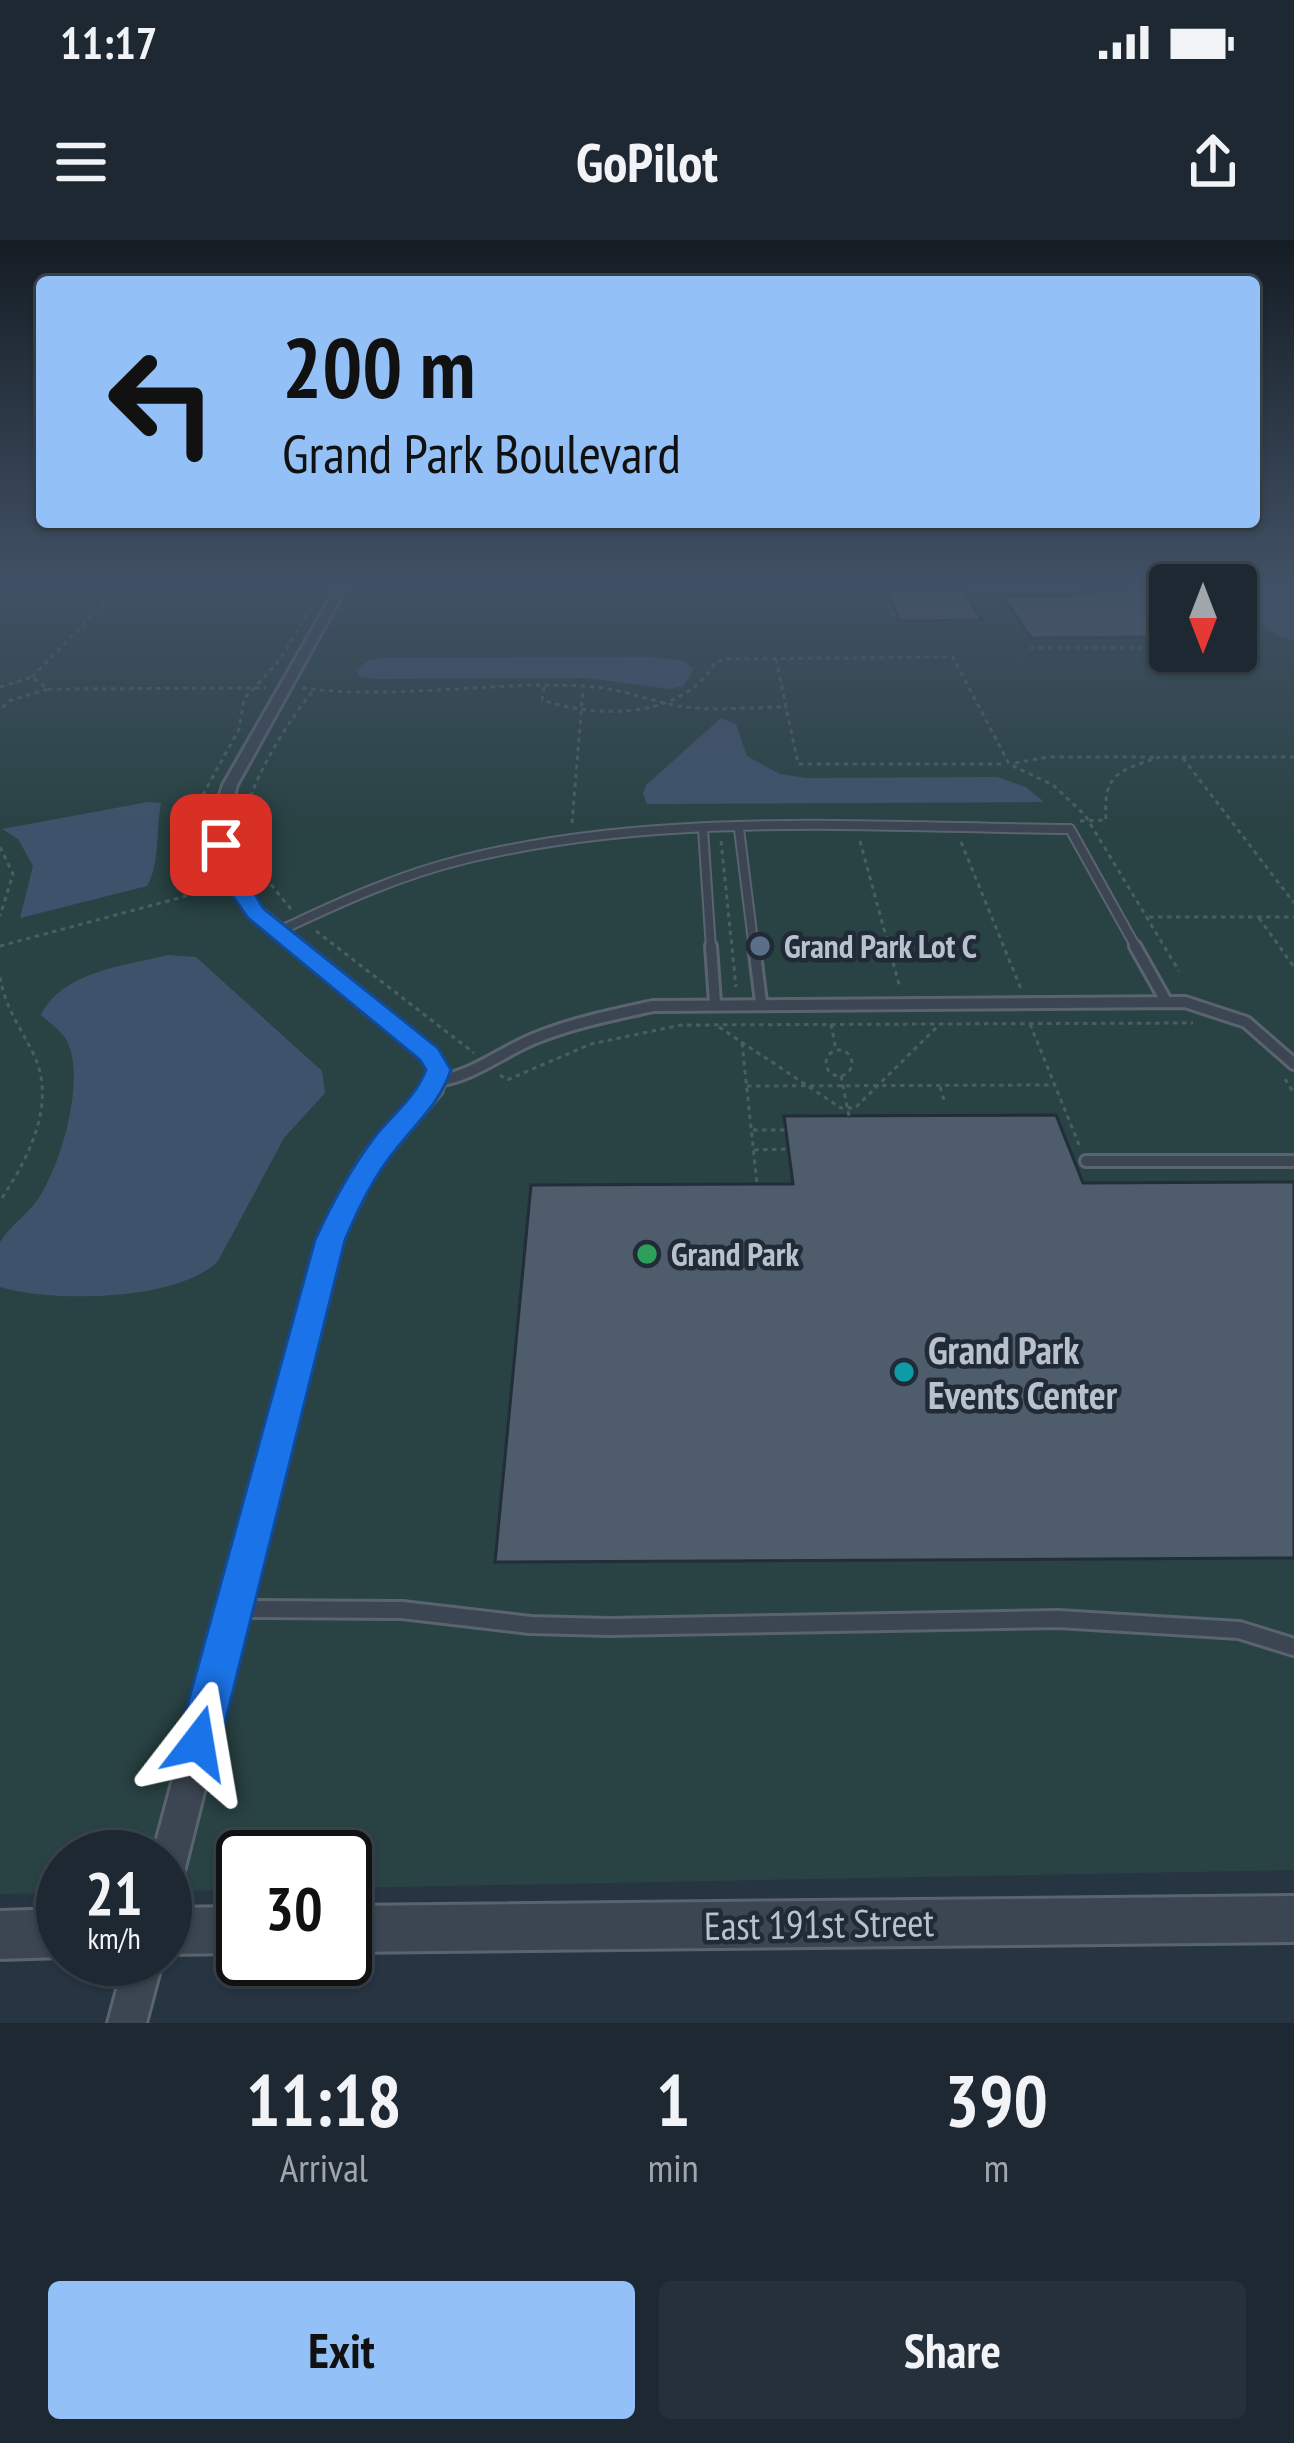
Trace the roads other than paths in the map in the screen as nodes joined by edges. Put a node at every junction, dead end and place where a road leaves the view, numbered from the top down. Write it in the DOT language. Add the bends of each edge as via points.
graph roads {
  1 [pos="298,664"];
  2 [pos="703,830"];
  3 [pos="739,830"];
  4 [pos="278,932"];
  5 [pos="1166,1001"];
  6 [pos="761,1002"];
  7 [pos="715,1003"];
  8 [pos="1294,1064"];
  9 [pos="437,1081"];
  10 [pos="1294,1160"];
  11 [pos="1086,1161"];
  12 [pos="231,1609"];
  13 [pos="1294,1647"];
  14 [pos="176,1830"];
  15 [pos="1294,1919"];
  16 [pos="372,1929"];
  17 [pos="36,1934"];
  18 [pos="0,1935"];
  19 [pos="137,1986"];
  20 [pos="127,2023"];
  1 -- 4 [label="street" via="225,796 221,845 235,883"];
  2 -- 3 [label="lane"];
  2 -- 4 [label="lane" via="567,838 491,853 364,892"];
  2 -- 7 [label="lane"];
  3 -- 5 [label="lane" via="1070,829"];
  3 -- 6 [label="lane"];
  4 -- 9 [label="street" via="429,1054"];
  5 -- 6 [label="lane"];
  5 -- 8 [label="lane" via="1230,1012"];
  6 -- 7 [label="lane"];
  7 -- 9 [label="lane" via="592,1018"];
  9 -- 12 [label="street" via="369,1164 335,1226"];
  10 -- 11 [label="lane"];
  12 -- 13 [label="lane" via="403,1610 609,1627 1058,1619 1239,1630"];
  12 -- 14 [label="street"];
  15 -- 16 [label="street, East 191st Street"];
  17 -- 18 [label="street"];
  19 -- 20 [label="street"];
}
